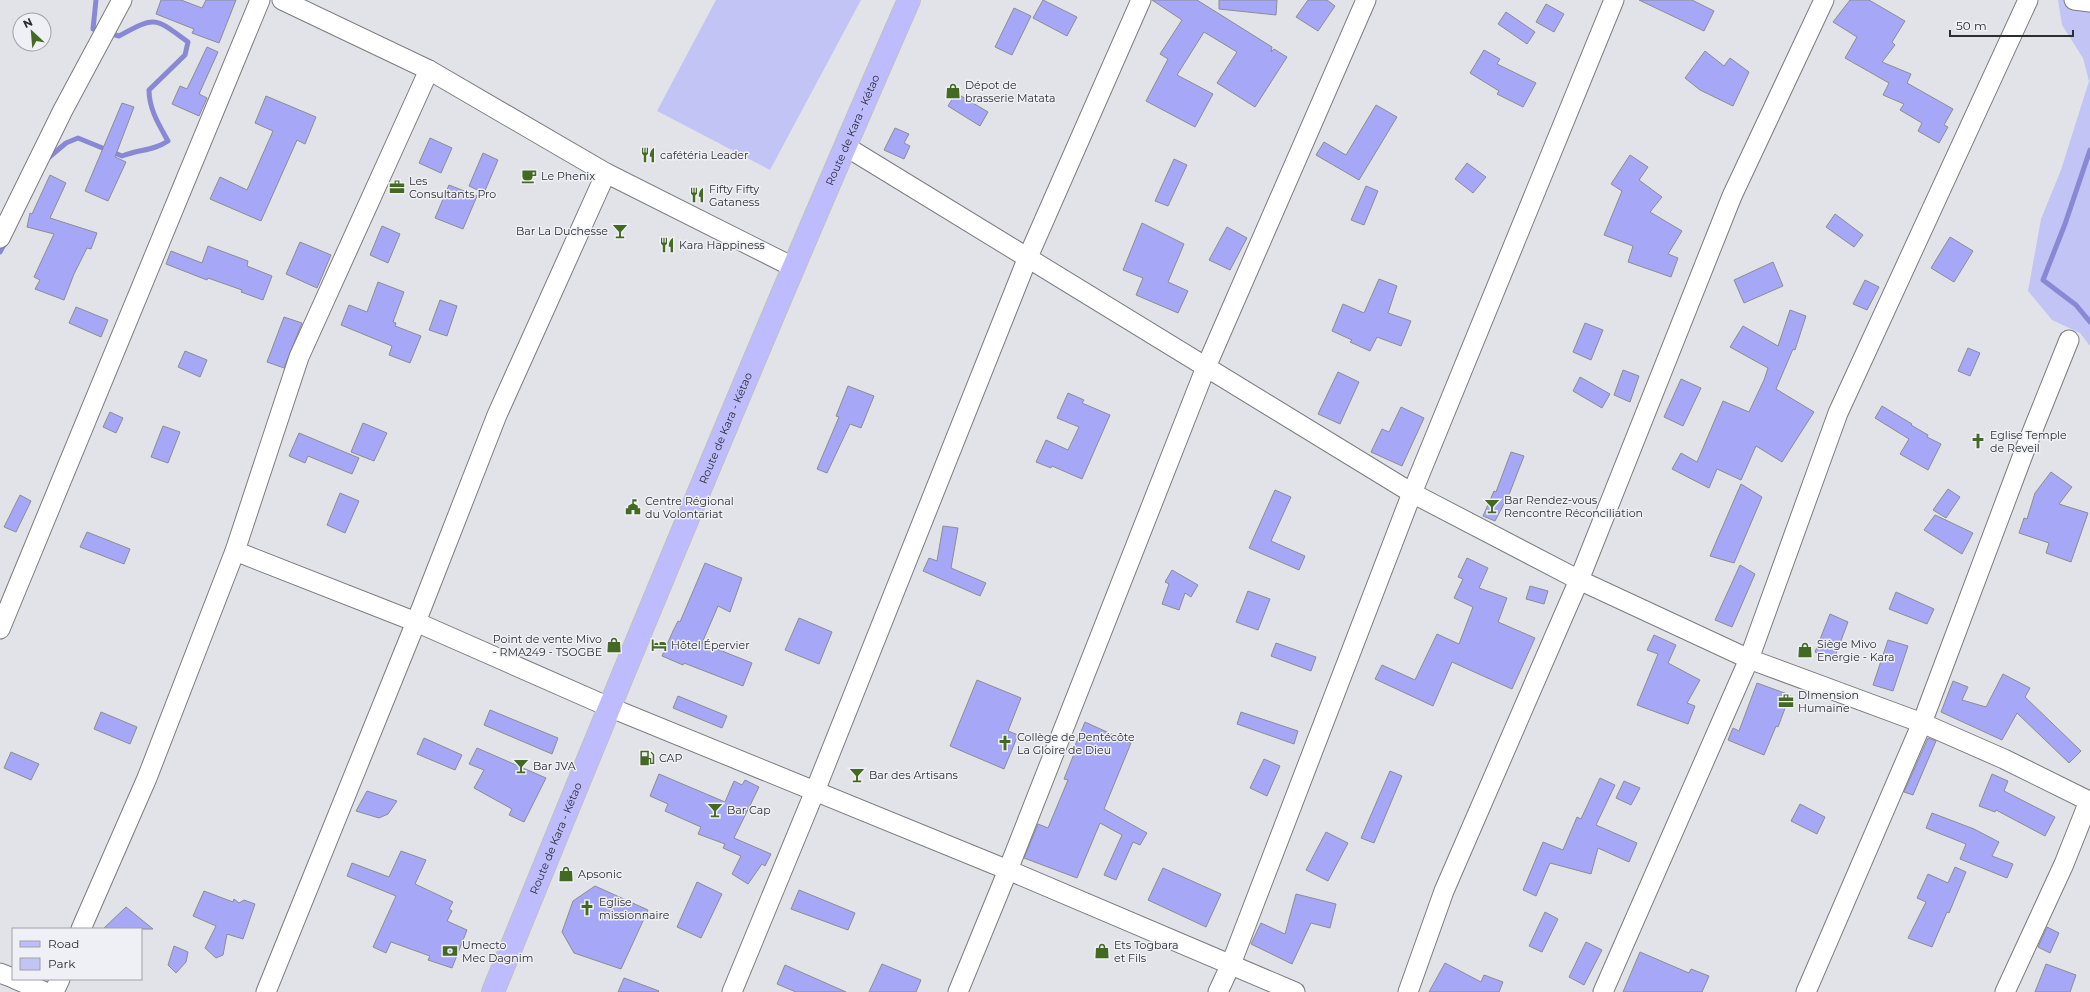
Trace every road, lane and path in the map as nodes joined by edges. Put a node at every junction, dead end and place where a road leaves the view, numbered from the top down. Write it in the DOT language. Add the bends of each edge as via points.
graph roads {
  1 [pos="122,0"];
  2 [pos="260,0"];
  3 [pos="282,0"];
  4 [pos="909,0"];
  5 [pos="1141,0"];
  6 [pos="1366,0"];
  7 [pos="1614,0"];
  8 [pos="1824,0"];
  9 [pos="2028,0"];
  10 [pos="2074,0"];
  11 [pos="2090,2"];
  12 [pos="429,70"];
  13 [pos="845,146"];
  14 [pos="606,173"];
  15 [pos="0,238"];
  16 [pos="1028,257"];
  17 [pos="793,266"];
  18 [pos="2069,340"];
  19 [pos="1206,367"];
  20 [pos="1412,493"];
  21 [pos="235,551"];
  22 [pos="1579,580"];
  23 [pos="416,622"];
  24 [pos="0,629"];
  25 [pos="1749,659"];
  26 [pos="609,706"];
  27 [pos="1922,723"];
  28 [pos="815,791"];
  29 [pos="1008,870"];
  30 [pos="81,928"];
  31 [pos="1231,964"];
  32 [pos="0,973"];
  33 [pos="12,978"];
  34 [pos="16,980"];
  35 [pos="60,980"];
  36 [pos="46,992"];
  37 [pos="54,992"];
  38 [pos="266,992"];
  39 [pos="493,992"];
  40 [pos="732,992"];
  41 [pos="958,992"];
  42 [pos="1218,992"];
  43 [pos="1295,992"];
  44 [pos="1408,992"];
  45 [pos="1603,992"];
  46 [pos="1806,992"];
  47 [pos="2005,992"];
  1 -- 15 [label="street"];
  2 -- 24 [label="street"];
  3 -- 12 [label="street"];
  4 -- 13 [label="main road, Route de Kara - Kétao"];
  5 -- 16 [label="street"];
  6 -- 19 [label="street"];
  7 -- 20 [label="street"];
  8 -- 22 [label="street" via="1732,196"];
  9 -- 25 [label="street" via="1838,413"];
  10 -- 11 [label="street"];
  12 -- 14 [label="street"];
  12 -- 21 [label="street" via="299,357"];
  13 -- 16 [label="street"];
  13 -- 17 [label="main road, Route de Kara - Kétao"];
  14 -- 17 [label="street"];
  14 -- 23 [label="street" via="497,414"];
  16 -- 19 [label="street"];
  16 -- 28 [label="street"];
  17 -- 26 [label="main road, Route de Kara - Kétao"];
  18 -- 27 [label="street"];
  19 -- 20 [label="street"];
  19 -- 29 [label="street"];
  20 -- 22 [label="street"];
  20 -- 31 [label="street"];
  21 -- 23 [label="street"];
  21 -- 30 [label="street" via="147,778"];
  22 -- 25 [label="street"];
  22 -- 44 [label="street" via="1444,891"];
  23 -- 26 [label="street"];
  23 -- 38 [label="street"];
  25 -- 27 [label="street"];
  25 -- 45 [label="street"];
  26 -- 28 [label="street"];
  26 -- 39 [label="main road, Route de Kara - Kétao"];
  27 -- 46 [label="street"];
  27 -- 47 [label="street" via="2004,759 2089,801 2064,864"];
  28 -- 29 [label="street"];
  28 -- 40 [label="street"];
  29 -- 31 [label="street"];
  29 -- 41 [label="street"];
  31 -- 42 [label="street"];
  31 -- 43 [label="street"];
  32 -- 33 [label="street"];
  34 -- 36 [label="street"];
  35 -- 37 [label="street"];
}
